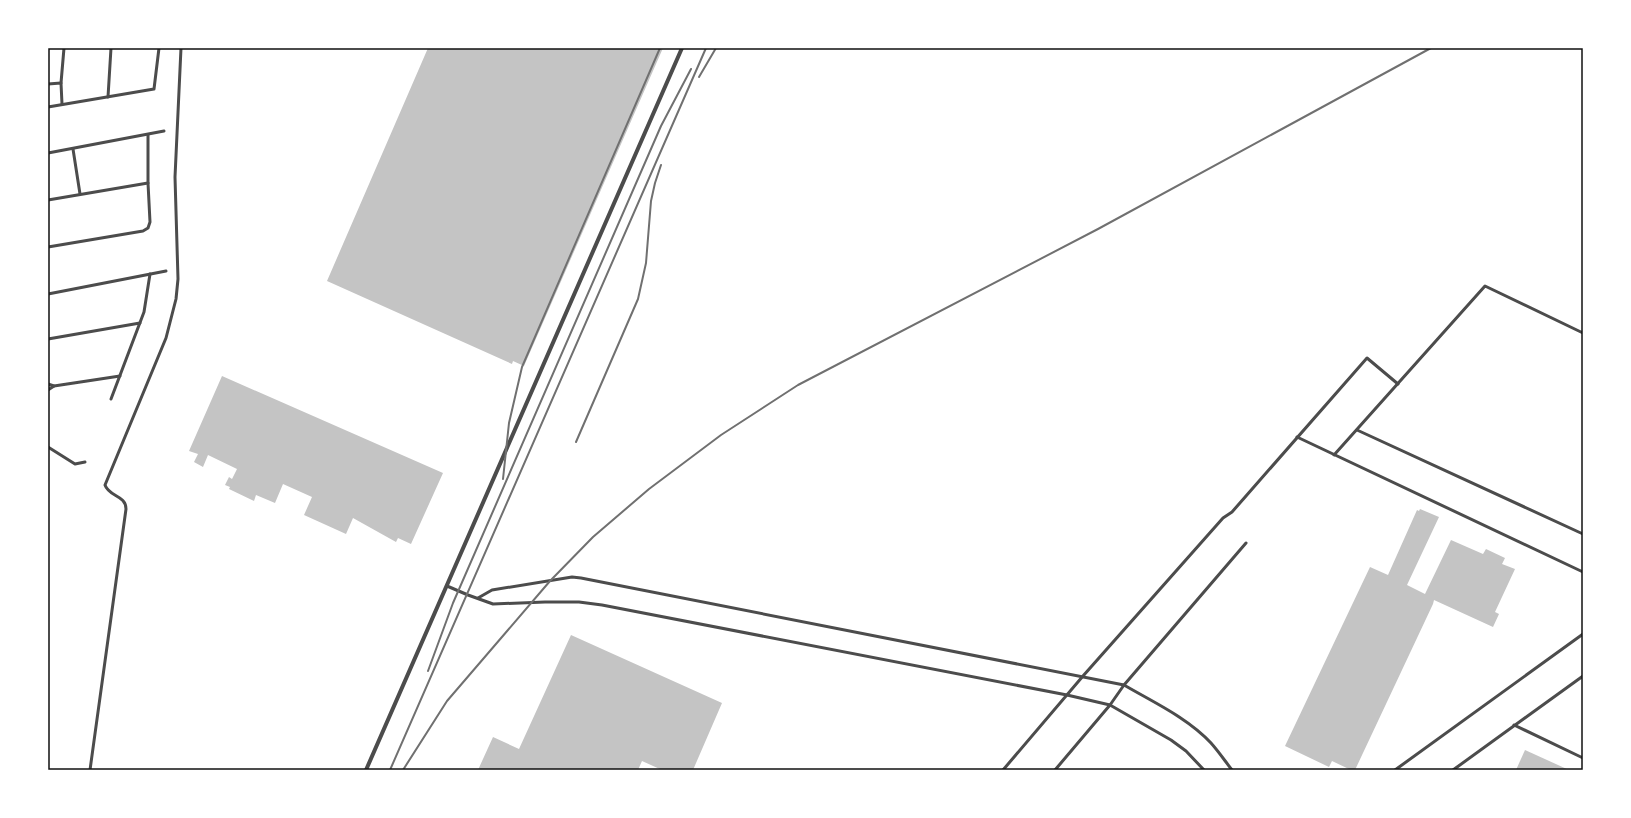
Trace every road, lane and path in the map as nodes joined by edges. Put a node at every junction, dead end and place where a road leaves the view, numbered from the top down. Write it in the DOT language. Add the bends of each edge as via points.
graph roads {
  1 [pos="64,48"];
  2 [pos="111,48"];
  3 [pos="159,48"];
  4 [pos="181,48"];
  5 [pos="682,48"];
  6 [pos="61,83"];
  7 [pos="48,84"];
  8 [pos="108,97"];
  9 [pos="62,104"];
  10 [pos="48,107"];
  11 [pos="164,131"];
  12 [pos="148,135"];
  13 [pos="73,149"];
  14 [pos="48,153"];
  15 [pos="148,182"];
  16 [pos="80,194"];
  17 [pos="48,200"];
  18 [pos="48,247"];
  19 [pos="166,271"];
  20 [pos="150,274"];
  21 [pos="48,294"];
  22 [pos="140,323"];
  23 [pos="1583,332"];
  24 [pos="48,340"];
  25 [pos="120,376"];
  26 [pos="48,384"];
  27 [pos="1398,384"];
  28 [pos="54,386"];
  29 [pos="48,390"];
  30 [pos="111,399"];
  31 [pos="1357,430"];
  32 [pos="1297,437"];
  33 [pos="48,447"];
  34 [pos="1334,454"];
  35 [pos="85,462"];
  36 [pos="1583,534"];
  37 [pos="1246,543"];
  38 [pos="1583,572"];
  39 [pos="447,586"];
  40 [pos="478,598"];
  41 [pos="1583,634"];
  42 [pos="1083,676"];
  43 [pos="1583,676"];
  44 [pos="1124,685"];
  45 [pos="1067,695"];
  46 [pos="1110,705"];
  47 [pos="1514,725"];
  48 [pos="1583,758"];
  49 [pos="90,770"];
  50 [pos="366,770"];
  51 [pos="1003,770"];
  52 [pos="1055,770"];
  53 [pos="1204,770"];
  54 [pos="1232,770"];
  55 [pos="1395,770"];
  56 [pos="1453,770"];
  1 -- 6 [label="street"];
  2 -- 8 [label="street"];
  3 -- 8 [label="street" via="154,89"];
  4 -- 49 [label="street" via="175,169 178,279 176,299 166,338 106,483 107,490 125,502 126,509"];
  5 -- 39 [label="street"];
  6 -- 7 [label="street"];
  6 -- 9 [label="street"];
  8 -- 9 [label="street"];
  9 -- 10 [label="street"];
  11 -- 12 [label="street"];
  12 -- 13 [label="street"];
  12 -- 15 [label="street"];
  13 -- 14 [label="street"];
  13 -- 16 [label="street"];
  15 -- 16 [label="street"];
  15 -- 18 [label="street" via="148,228 143,231"];
  16 -- 17 [label="street"];
  19 -- 20 [label="street"];
  20 -- 21 [label="street"];
  20 -- 22 [label="street"];
  22 -- 24 [label="street"];
  22 -- 25 [label="street"];
  23 -- 27 [label="street" via="1485,286"];
  25 -- 28 [label="street"];
  25 -- 30 [label="street"];
  26 -- 28 [label="street"];
  27 -- 31 [label="street"];
  27 -- 32 [label="street" via="1367,358"];
  28 -- 29 [label="street"];
  31 -- 34 [label="street"];
  31 -- 36 [label="street"];
  32 -- 34 [label="street"];
  32 -- 42 [label="street"];
  33 -- 35 [label="street" via="75,464"];
  34 -- 38 [label="street"];
  37 -- 44 [label="street"];
  39 -- 40 [label="street"];
  39 -- 50 [label="street"];
  40 -- 42 [label="street" via="492,590 576,578"];
  40 -- 45 [label="street" via="497,604 579,602 602,605"];
  41 -- 55 [label="street"];
  42 -- 44 [label="street"];
  42 -- 45 [label="street"];
  43 -- 47 [label="street"];
  44 -- 46 [label="street"];
  44 -- 54 [label="street" via="1195,729 1211,743"];
  45 -- 46 [label="street"];
  45 -- 51 [label="street"];
  46 -- 52 [label="street"];
  46 -- 53 [label="street" via="1171,740"];
  47 -- 48 [label="street"];
  47 -- 56 [label="street"];
}
